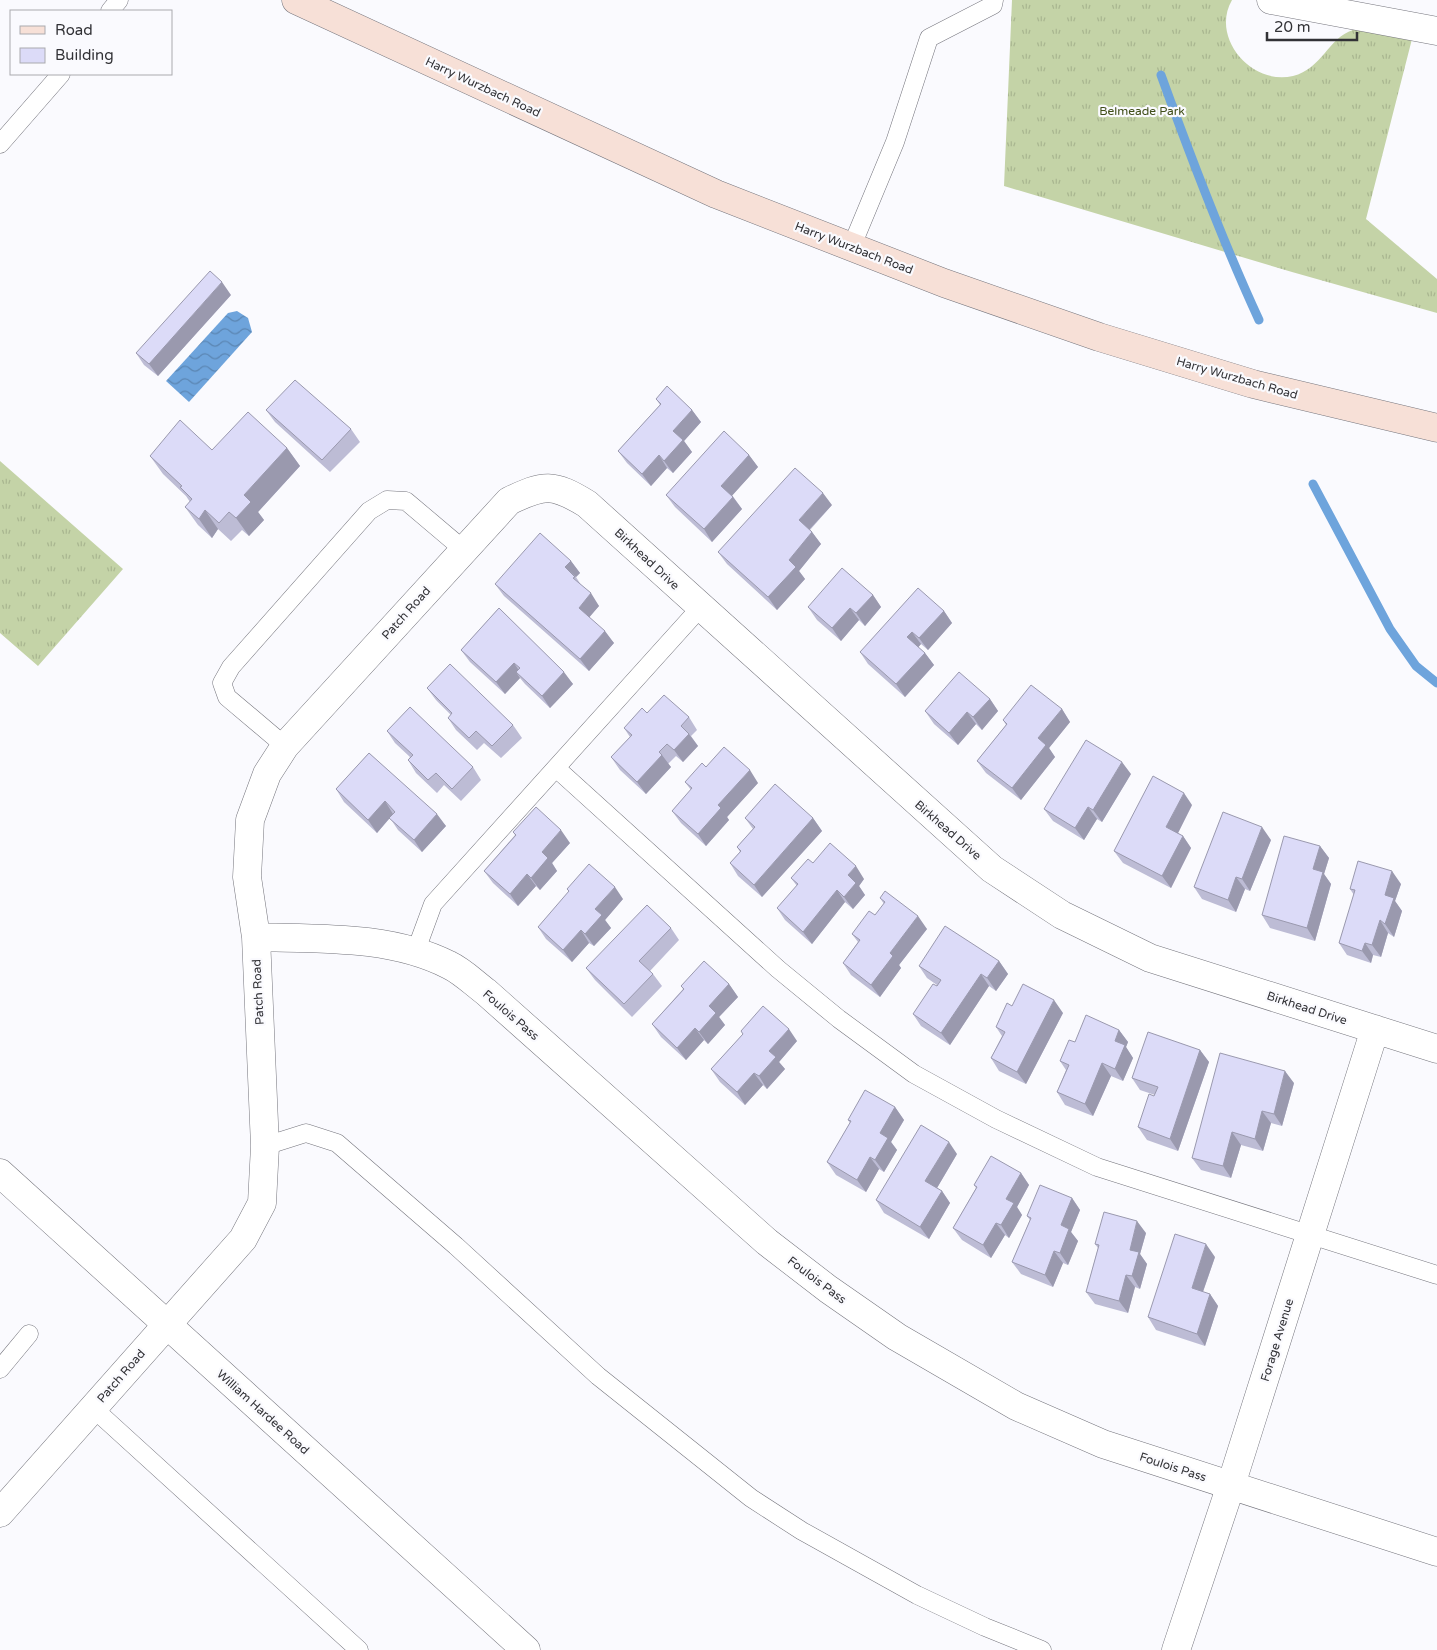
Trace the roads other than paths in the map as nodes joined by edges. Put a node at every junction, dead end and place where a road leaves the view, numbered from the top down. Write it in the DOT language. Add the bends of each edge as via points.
graph roads {
  1 [pos="119,0"];
  2 [pos="296,0"];
  3 [pos="994,0"];
  4 [pos="1271,0"];
  5 [pos="334,8"];
  6 [pos="111,10"];
  7 [pos="1437,31"];
  8 [pos="60,75"];
  9 [pos="0,144"];
  10 [pos="851,248"];
  11 [pos="1437,428"];
  12 [pos="536,488"];
  13 [pos="464,550"];
  14 [pos="700,608"];
  15 [pos="284,746"];
  16 [pos="556,768"];
  17 [pos="256,937"];
  18 [pos="415,953"];
  19 [pos="1375,1029"];
  20 [pos="1437,1049"];
  21 [pos="265,1146"];
  22 [pos="0,1173"];
  23 [pos="1310,1234"];
  24 [pos="1437,1275"];
  25 [pos="166,1324"];
  26 [pos="29,1334"];
  27 [pos="0,1369"];
  28 [pos="93,1408"];
  29 [pos="1231,1486"];
  30 [pos="0,1513"];
  31 [pos="1437,1552"];
  32 [pos="359,1650"];
  33 [pos="526,1650"];
  34 [pos="1042,1650"];
  35 [pos="1176,1650"];
  1 -- 6 [label="lane"];
  2 -- 5 [label="main road, Harry Wurzbach Road"];
  3 -- 10 [label="lane" via="993,5 929,38 895,142"];
  4 -- 7 [label="street"];
  5 -- 10 [label="main road, Harry Wurzbach Road" via="716,194"];
  8 -- 9 [label="lane"];
  10 -- 11 [label="main road, Harry Wurzbach Road" via="944,284 1253,384"];
  12 -- 13 [label="street, Patch Road" via="508,501"];
  12 -- 14 [label="street, Birkhead Drive" via="564,490 587,504"];
  13 -- 15 [label="street, Patch Road"];
  13 -- 15 [label="lane" via="406,500 387,500 369,511 231,667 222,682 227,697"];
  14 -- 16 [label="lane"];
  14 -- 19 [label="street, Birkhead Drive" via="992,870 1062,915 1150,958"];
  15 -- 17 [label="street, Patch Road" via="267,774 250,820 247,877"];
  16 -- 18 [label="lane" via="433,904"];
  16 -- 23 [label="lane" via="778,969 914,1074 996,1119 1097,1167"];
  17 -- 18 [label="street, Foulois Pass" via="362,939"];
  17 -- 21 [label="street, Patch Road"];
  18 -- 29 [label="street, Foulois Pass" via="449,965 486,992 767,1242 897,1337 1016,1406 1103,1444"];
  19 -- 20 [label="street, Birkhead Drive"];
  19 -- 23 [label="street, Forage Avenue"];
  21 -- 25 [label="street, Patch Road" via="262,1203 243,1239"];
  21 -- 34 [label="lane" via="306,1133 337,1143 598,1376 751,1498 802,1531 917,1595"];
  22 -- 25 [label="street, William Hardee Road"];
  23 -- 24 [label="lane"];
  23 -- 29 [label="street, Forage Avenue"];
  25 -- 28 [label="street, Patch Road"];
  25 -- 33 [label="street, William Hardee Road"];
  26 -- 27 [label="lane"];
  28 -- 30 [label="street, Patch Road"];
  28 -- 32 [label="lane"];
  29 -- 31 [label="street, Foulois Pass"];
  29 -- 35 [label="street, Forage Avenue"];
}
